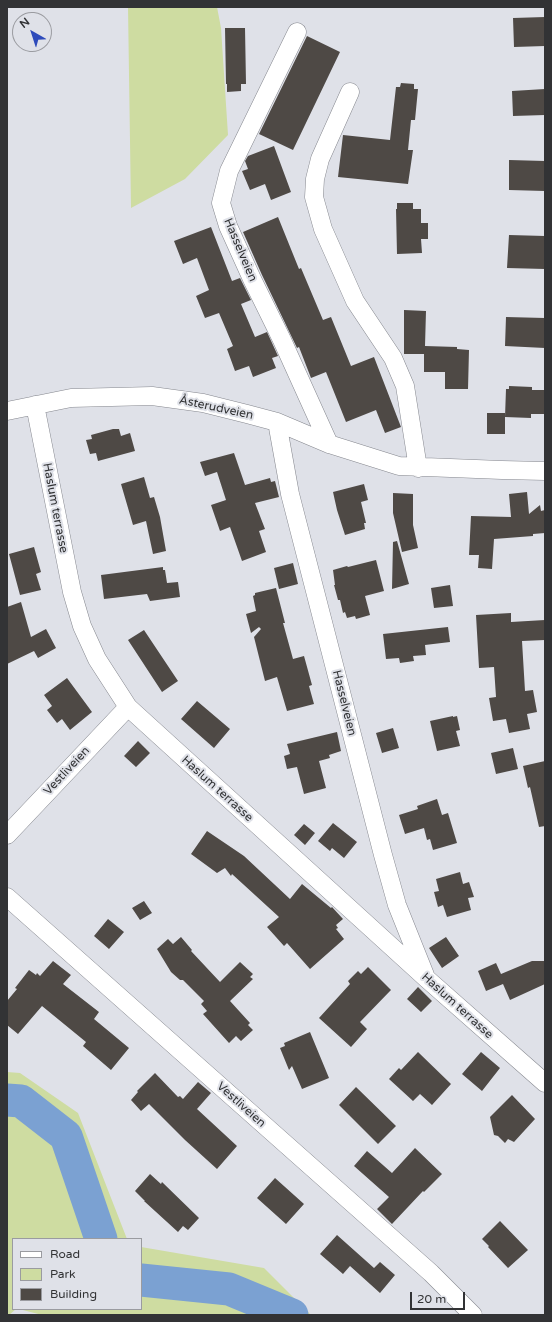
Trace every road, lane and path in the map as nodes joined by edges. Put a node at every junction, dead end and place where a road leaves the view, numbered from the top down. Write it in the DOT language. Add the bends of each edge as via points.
graph roads {
  1 [pos="297,32"];
  2 [pos="350,92"];
  3 [pos="35,405"];
  4 [pos="7,410"];
  5 [pos="277,422"];
  6 [pos="329,444"];
  7 [pos="418,468"];
  8 [pos="545,470"];
  9 [pos="128,707"];
  10 [pos="7,835"];
  11 [pos="7,897"];
  12 [pos="427,979"];
  13 [pos="545,1083"];
  14 [pos="473,1315"];
  1 -- 6 [label="street, Hasselveien" via="229,171 221,203 228,226"];
  2 -- 7 [label="street" via="320,159 314,197 323,229 355,301 393,358 405,386"];
  3 -- 4 [label="street, Åsterudveien"];
  3 -- 5 [label="street, Åsterudveien" via="71,398 152,396 203,403"];
  3 -- 9 [label="street, Haslum terrasse" via="72,592 82,626 97,659"];
  5 -- 6 [label="street, Åsterudveien"];
  5 -- 12 [label="street, Hasselveien" via="290,494 383,855 397,905"];
  6 -- 7 [label="street, Åsterudveien" via="399,466"];
  7 -- 8 [label="street, Åsterudveien"];
  9 -- 10 [label="street, Vestliveien"];
  9 -- 12 [label="street, Haslum terrasse"];
  11 -- 14 [label="street, Vestliveien" via="431,1273"];
  12 -- 13 [label="street, Haslum terrasse"];
}
